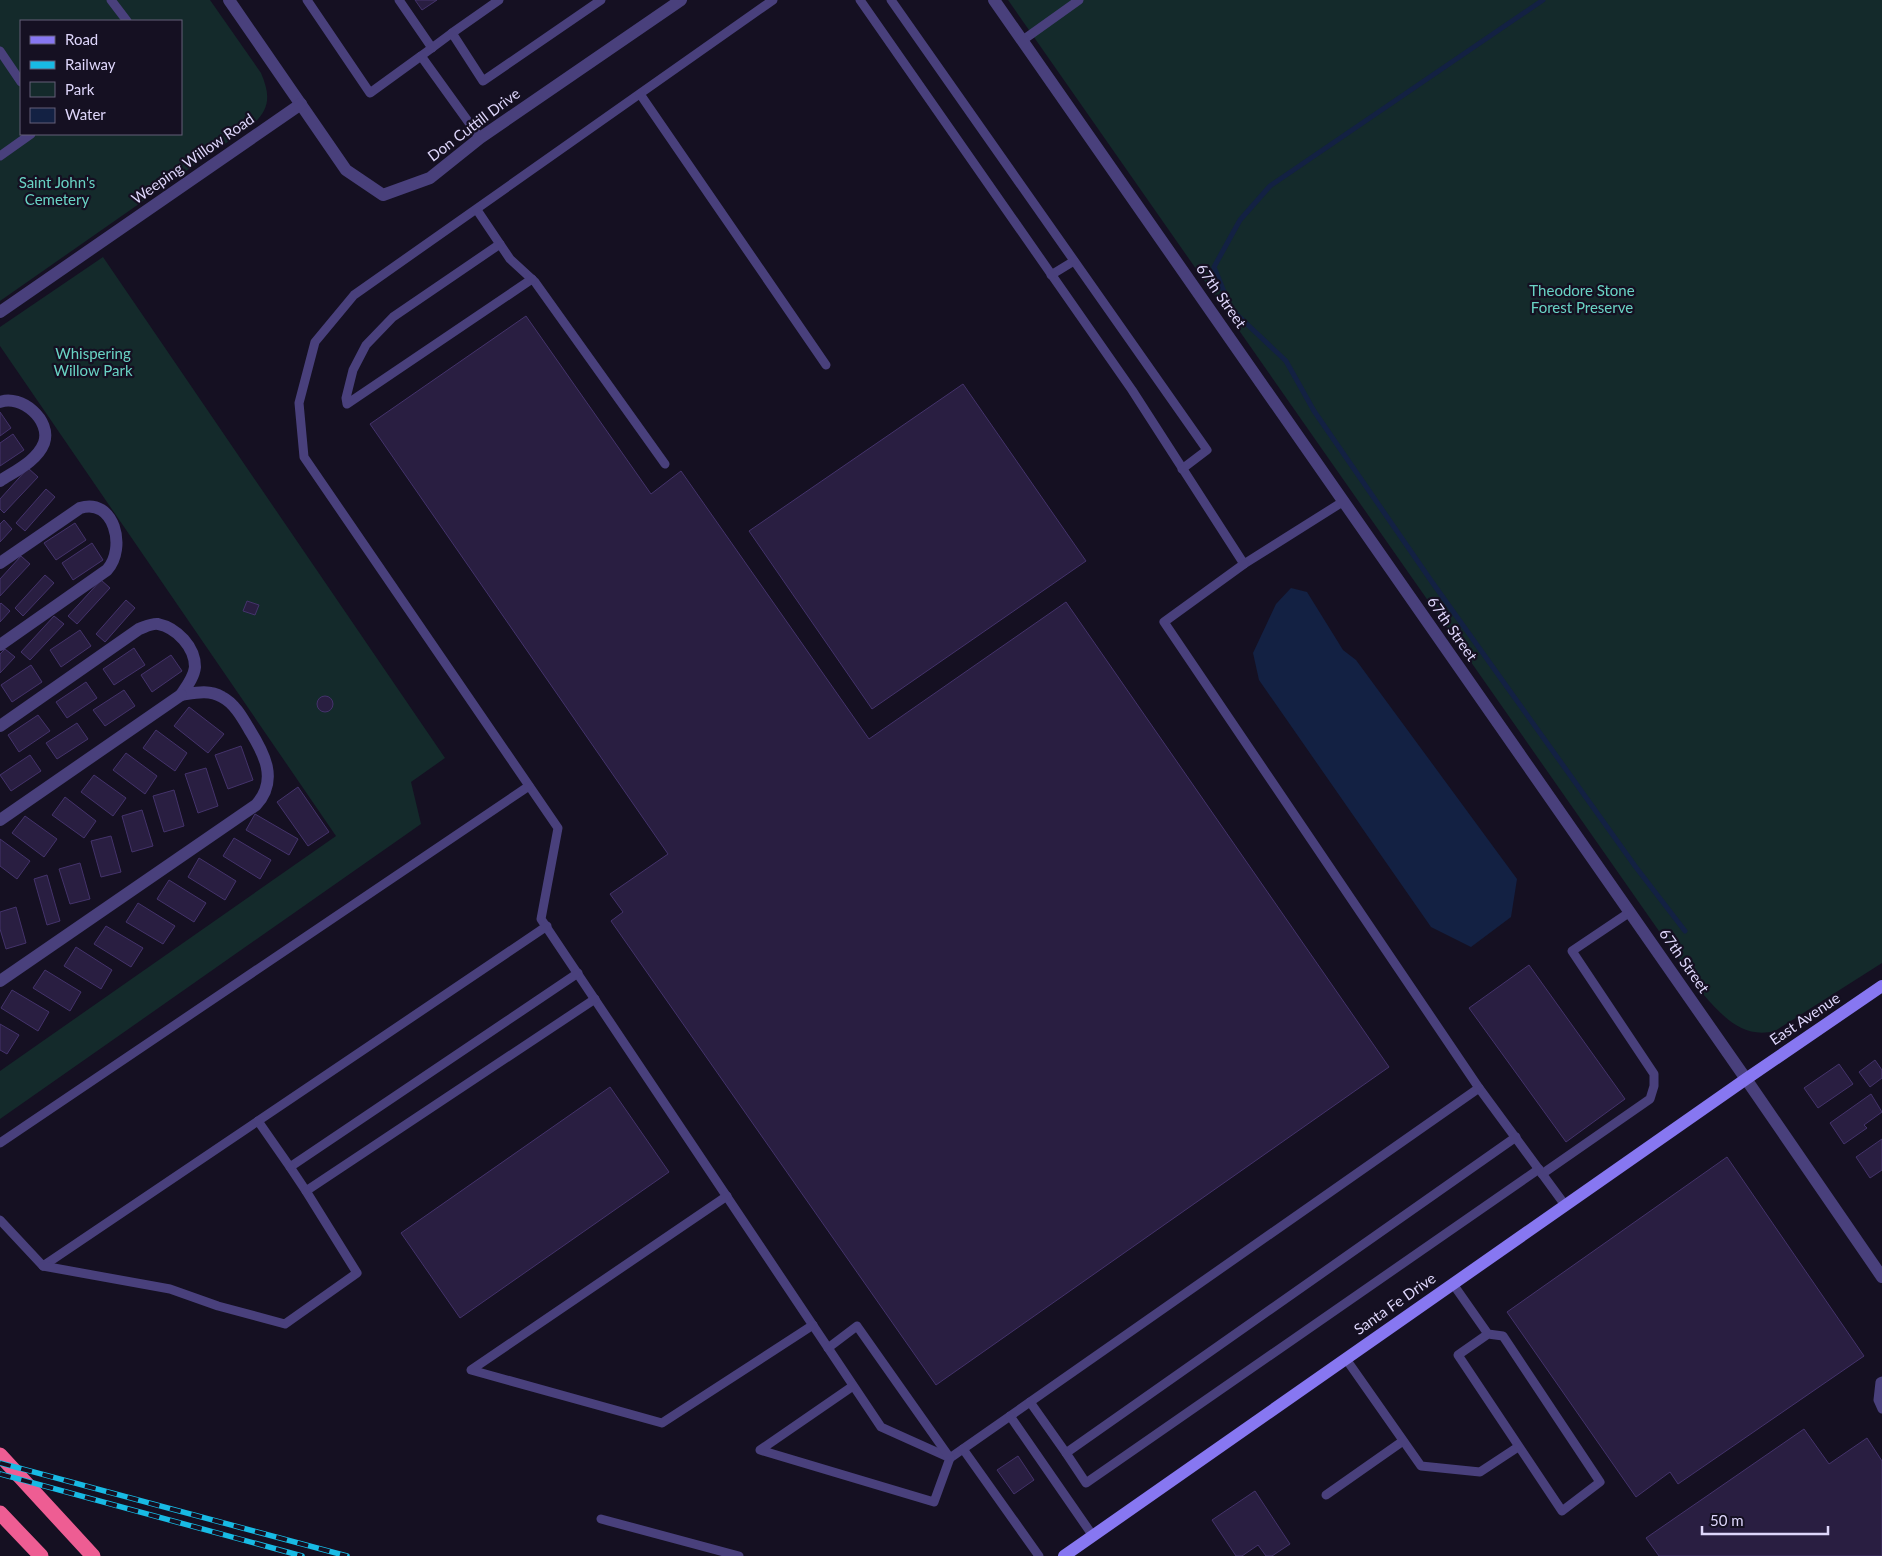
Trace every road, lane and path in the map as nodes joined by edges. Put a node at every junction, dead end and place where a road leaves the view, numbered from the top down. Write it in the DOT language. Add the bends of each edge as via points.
graph roads {
  1 [pos="111,0"];
  2 [pos="229,0"];
  3 [pos="307,0"];
  4 [pos="399,0"];
  5 [pos="499,0"];
  6 [pos="601,0"];
  7 [pos="681,0"];
  8 [pos="773,0"];
  9 [pos="860,0"];
  10 [pos="891,0"];
  11 [pos="994,0"];
  12 [pos="1079,0"];
  13 [pos="125,20"];
  14 [pos="452,33"];
  15 [pos="1023,40"];
  16 [pos="432,48"];
  17 [pos="0,51"];
  18 [pos="421,56"];
  19 [pos="20,81"];
  20 [pos="640,94"];
  21 [pos="301,104"];
  22 [pos="30,135"];
  23 [pos="480,138"];
  24 [pos="0,156"];
  25 [pos="477,210"];
  26 [pos="500,244"];
  27 [pos="1074,261"];
  28 [pos="1052,275"];
  29 [pos="532,279"];
  30 [pos="0,312"];
  31 [pos="826,364"];
  32 [pos="0,402"];
  33 [pos="665,464"];
  34 [pos="1182,469"];
  35 [pos="0,481"];
  36 [pos="1344,501"];
  37 [pos="0,562"];
  38 [pos="1244,564"];
  39 [pos="0,645"];
  40 [pos="181,695"];
  41 [pos="0,726"];
  42 [pos="529,786"];
  43 [pos="0,820"];
  44 [pos="1630,912"];
  45 [pos="547,926"];
  46 [pos="578,973"];
  47 [pos="0,981"];
  48 [pos="1882,986"];
  49 [pos="595,999"];
  50 [pos="1746,1079"];
  51 [pos="1479,1088"];
  52 [pos="258,1121"];
  53 [pos="1516,1137"];
  54 [pos="0,1143"];
  55 [pos="290,1167"];
  56 [pos="1540,1171"];
  57 [pos="306,1191"];
  58 [pos="727,1196"];
  59 [pos="1565,1205"];
  60 [pos="0,1220"];
  61 [pos="43,1266"];
  62 [pos="1882,1277"];
  63 [pos="1453,1284"];
  64 [pos="813,1325"];
  65 [pos="1488,1334"];
  66 [pos="828,1348"];
  67 [pos="1346,1359"];
  68 [pos="1882,1381"];
  69 [pos="853,1386"];
  70 [pos="1030,1402"];
  71 [pos="1882,1409"];
  72 [pos="1010,1416"];
  73 [pos="1403,1441"];
  74 [pos="1518,1447"];
  75 [pos="963,1449"];
  76 [pos="1066,1453"];
  77 [pos="0,1455"];
  78 [pos="950,1458"];
  79 [pos="1326,1495"];
  80 [pos="0,1513"];
  81 [pos="602,1519"];
  82 [pos="1092,1536"];
  83 [pos="41,1556"];
  84 [pos="93,1556"];
  85 [pos="738,1556"];
  86 [pos="1039,1556"];
  87 [pos="1064,1556"];
  1 -- 13 [label="lane"];
  2 -- 21 [label="street"];
  3 -- 18 [label="lane" via="370,94"];
  4 -- 16 [label="lane"];
  5 -- 14 [label="lane"];
  6 -- 14 [label="lane" via="483,81"];
  7 -- 23 [label="street, Don Cuttill Drive"];
  8 -- 20 [label="lane"];
  9 -- 28 [label="lane"];
  10 -- 27 [label="lane"];
  11 -- 15 [label="street, 67th Street"];
  12 -- 15 [label="lane"];
  14 -- 16 [label="lane"];
  15 -- 36 [label="street, 67th Street"];
  16 -- 18 [label="lane"];
  17 -- 19 [label="lane"];
  18 -- 23 [label="lane"];
  20 -- 25 [label="lane"];
  20 -- 31 [label="lane"];
  21 -- 23 [label="street, Don Cuttill Drive" via="346,170 383,195 430,178"];
  21 -- 30 [label="street, Weeping Willow Road"];
  22 -- 24 [label="lane"];
  25 -- 26 [label="lane"];
  25 -- 42 [label="lane" via="354,295 315,342 299,402 304,457"];
  26 -- 29 [label="lane" via="510,259"];
  26 -- 29 [label="lane" via="393,317 366,345 353,370 347,404"];
  27 -- 28 [label="lane"];
  27 -- 34 [label="lane" via="1207,450"];
  28 -- 34 [label="lane"];
  29 -- 33 [label="lane"];
  32 -- 35 [label="street" via="18,401 29,407 41,423 45,440 33,458"];
  34 -- 38 [label="lane"];
  36 -- 38 [label="lane"];
  36 -- 44 [label="street, 67th Street"];
  37 -- 39 [label="street" via="87,506 104,512 118,545 117,555 107,570"];
  38 -- 51 [label="lane" via="1164,622"];
  40 -- 41 [label="street" via="195,668 194,656 180,636 157,624 148,625"];
  40 -- 43 [label="street"];
  40 -- 47 [label="street" via="211,692 236,710 266,760 268,783 265,795 248,810"];
  42 -- 45 [label="lane" via="558,828 541,919"];
  42 -- 54 [label="lane"];
  44 -- 50 [label="street, 67th Street"];
  44 -- 56 [label="lane" via="1572,951 1654,1074 1650,1099"];
  45 -- 46 [label="lane"];
  45 -- 52 [label="lane"];
  46 -- 49 [label="lane"];
  46 -- 55 [label="lane"];
  48 -- 50 [label="street, East Avenue"];
  49 -- 57 [label="lane"];
  49 -- 58 [label="lane"];
  50 -- 59 [label="street, Santa Fe Drive"];
  50 -- 62 [label="street, 67th Street"];
  51 -- 53 [label="lane"];
  51 -- 70 [label="lane"];
  52 -- 55 [label="lane"];
  52 -- 61 [label="lane"];
  53 -- 56 [label="lane"];
  53 -- 76 [label="lane"];
  55 -- 57 [label="lane"];
  56 -- 59 [label="lane"];
  56 -- 76 [label="lane" via="1086,1483"];
  57 -- 61 [label="lane" via="357,1273 285,1324 170,1289"];
  58 -- 64 [label="lane"];
  58 -- 64 [label="lane" via="471,1370 662,1423"];
  59 -- 63 [label="street, Santa Fe Drive"];
  60 -- 61 [label="lane"];
  63 -- 65 [label="lane"];
  63 -- 67 [label="street, Santa Fe Drive"];
  64 -- 66 [label="lane"];
  65 -- 74 [label="lane" via="1458,1355"];
  65 -- 74 [label="lane" via="1503,1336 1600,1482 1562,1511"];
  66 -- 69 [label="lane"];
  66 -- 78 [label="lane" via="857,1326"];
  67 -- 73 [label="lane"];
  67 -- 82 [label="street, Santa Fe Drive"];
  68 -- 71 [label="lane" via="1878,1400"];
  69 -- 78 [label="lane" via="881,1427"];
  69 -- 78 [label="lane" via="760,1450 934,1502"];
  70 -- 72 [label="lane"];
  70 -- 76 [label="lane"];
  72 -- 75 [label="lane"];
  72 -- 82 [label="lane"];
  73 -- 74 [label="lane" via="1421,1466 1480,1472"];
  73 -- 79 [label="lane"];
  75 -- 78 [label="lane"];
  75 -- 86 [label="lane"];
  77 -- 84 [label="highway"];
  80 -- 83 [label="highway"];
  81 -- 85 [label="lane"];
  82 -- 87 [label="street, Santa Fe Drive"];
}
